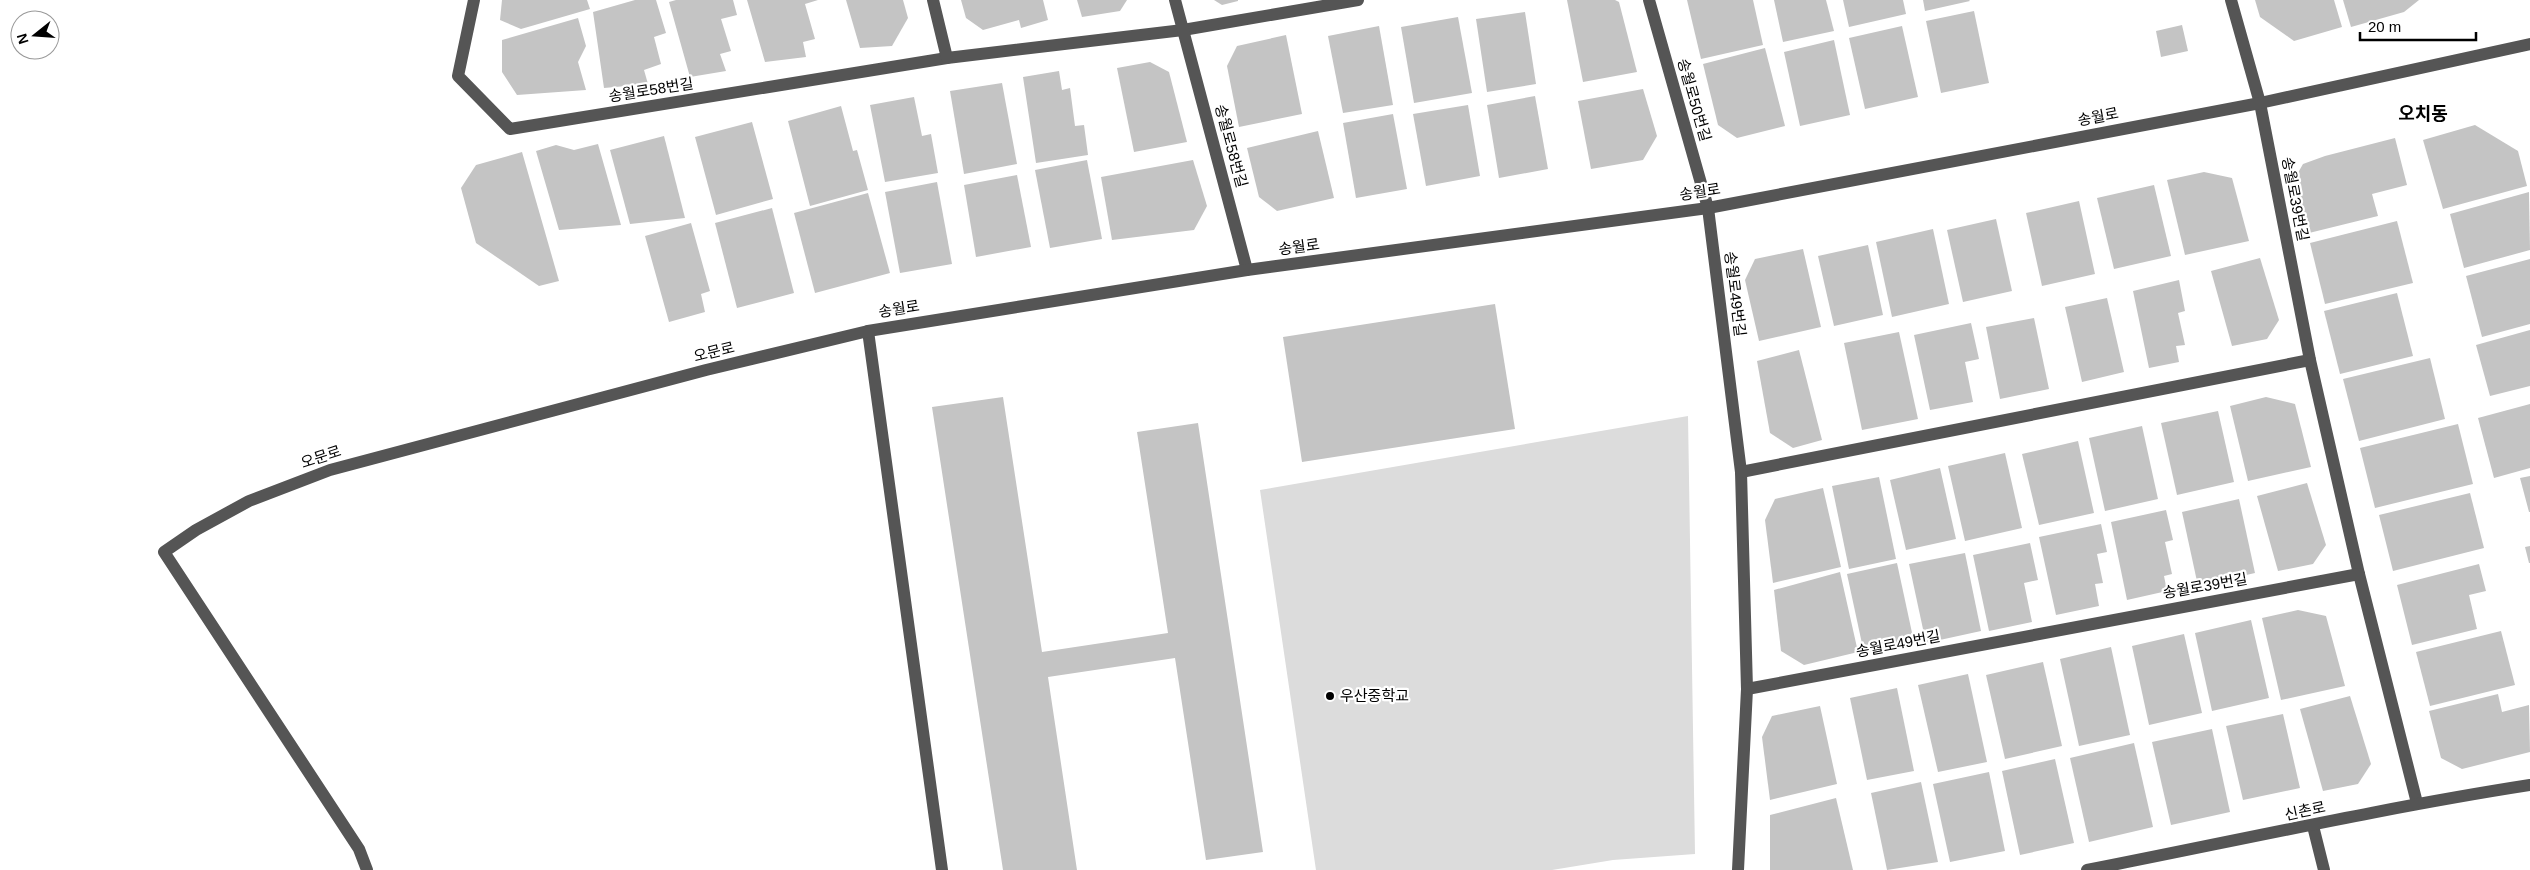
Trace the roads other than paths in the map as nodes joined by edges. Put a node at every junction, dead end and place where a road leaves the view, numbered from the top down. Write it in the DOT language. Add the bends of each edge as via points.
graph roads {
  1 [pos="474,0"];
  2 [pos="933,0"];
  3 [pos="1175,0"];
  4 [pos="1358,0"];
  5 [pos="1649,0"];
  6 [pos="2231,0"];
  7 [pos="1183,30"];
  8 [pos="2530,44"];
  9 [pos="947,58"];
  10 [pos="2260,102"];
  11 [pos="1708,208"];
  12 [pos="1247,270"];
  13 [pos="868,330"];
  14 [pos="2310,360"];
  15 [pos="1742,472"];
  16 [pos="2359,574"];
  17 [pos="2056,630"];
  18 [pos="1747,689"];
  19 [pos="2530,786"];
  20 [pos="2417,803"];
  21 [pos="2312,826"];
  22 [pos="367,870"];
  23 [pos="942,870"];
  24 [pos="1738,870"];
  25 [pos="2087,870"];
  26 [pos="2324,870"];
  1 -- 9 [label="street, 송월로58번길" via="458,76 510,129"];
  2 -- 9 [label="street"];
  3 -- 7 [label="street, 송월로58번길"];
  4 -- 7 [label="street, 송월로58번길"];
  5 -- 11 [label="street, 송월로50번길"];
  6 -- 10 [label="street, 송월로39번길"];
  7 -- 9 [label="street, 송월로58번길"];
  7 -- 12 [label="street, 송월로58번길"];
  8 -- 10 [label="street, 송월로"];
  10 -- 11 [label="street, 송월로"];
  10 -- 14 [label="street, 송월로39번길"];
  11 -- 12 [label="street, 송월로"];
  11 -- 15 [label="street, 송월로49번길"];
  12 -- 13 [label="street, 송월로"];
  13 -- 22 [label="street, 오문로" via="330,470 249,501 164,552 359,849"];
  13 -- 23 [label="street"];
  14 -- 15 [label="street"];
  14 -- 16 [label="street, 송월로39번길"];
  15 -- 18 [label="street, 송월로49번길"];
  16 -- 17 [label="street, 송월로39번길"];
  16 -- 20 [label="street, 송월로39번길"];
  17 -- 18 [label="street, 송월로49번길"];
  18 -- 24 [label="street, 송월로49번길"];
  19 -- 20 [label="street, 신촌로"];
  20 -- 21 [label="street, 신촌로"];
  21 -- 25 [label="street, 신촌로"];
  21 -- 26 [label="street"];
}
